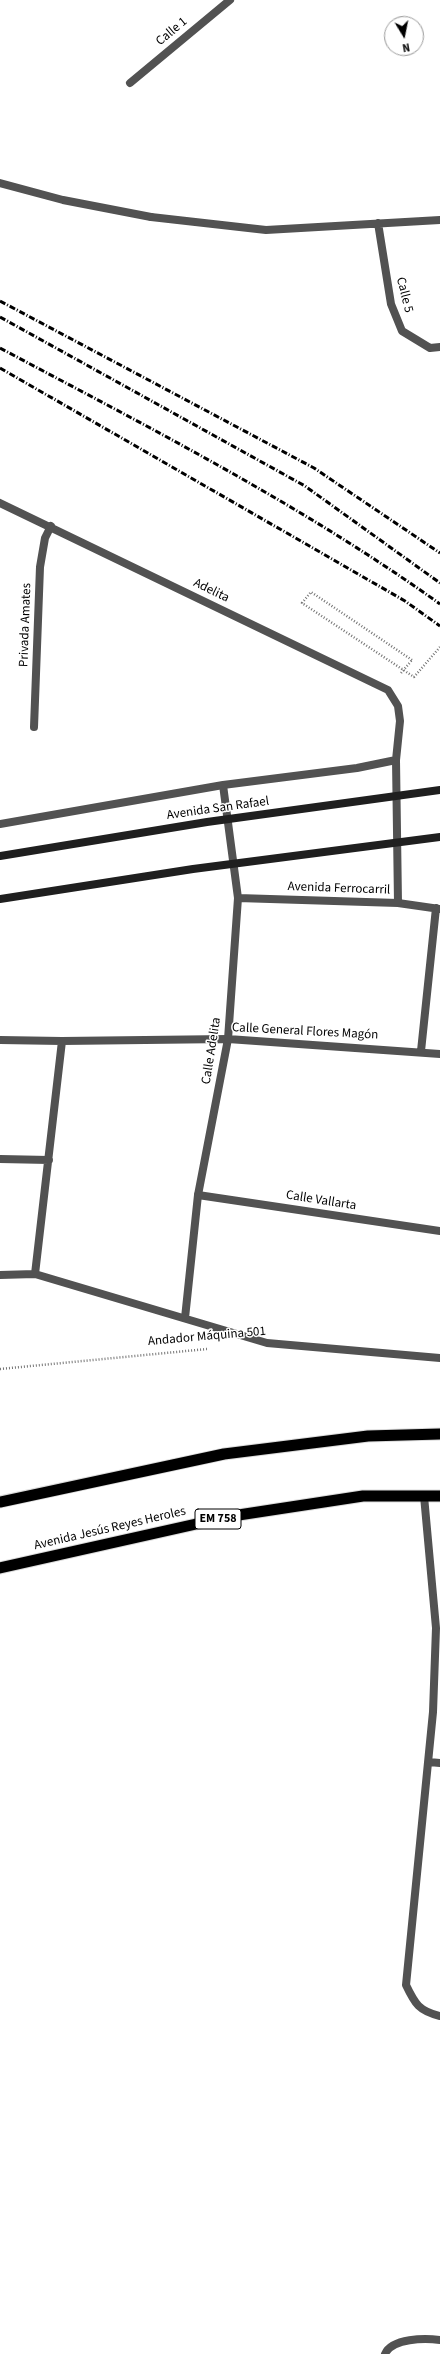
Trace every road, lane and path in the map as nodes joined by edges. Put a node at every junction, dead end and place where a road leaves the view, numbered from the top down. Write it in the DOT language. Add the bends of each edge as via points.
graph roads {
  1 [pos="230,0"];
  2 [pos="130,83"];
  3 [pos="0,183"];
  4 [pos="440,220"];
  5 [pos="378,223"];
  6 [pos="440,347"];
  7 [pos="0,503"];
  8 [pos="51,526"];
  9 [pos="440,647"];
  10 [pos="412,660"];
  11 [pos="34,727"];
  12 [pos="396,760"];
  13 [pos="223,785"];
  14 [pos="440,790"];
  15 [pos="0,824"];
  16 [pos="440,837"];
  17 [pos="0,856"];
  18 [pos="238,898"];
  19 [pos="0,899"];
  20 [pos="398,903"];
  21 [pos="438,908"];
  22 [pos="228,1039"];
  23 [pos="0,1040"];
  24 [pos="62,1041"];
  25 [pos="422,1051"];
  26 [pos="440,1054"];
  27 [pos="0,1159"];
  28 [pos="49,1160"];
  29 [pos="198,1194"];
  30 [pos="440,1231"];
  31 [pos="35,1274"];
  32 [pos="0,1275"];
  33 [pos="185,1318"];
  34 [pos="212,1348"];
  35 [pos="440,1358"];
  36 [pos="0,1369"];
  37 [pos="440,1434"];
  38 [pos="424,1496"];
  39 [pos="440,1496"];
  40 [pos="0,1502"];
  41 [pos="0,1568"];
  42 [pos="429,1762"];
  43 [pos="440,1763"];
  44 [pos="440,2016"];
  45 [pos="440,2340"];
  46 [pos="385,2354"];
  1 -- 2 [label="street, Calle 1"];
  3 -- 5 [label="street" via="63,200 151,217 266,230"];
  4 -- 5 [label="street"];
  5 -- 6 [label="street, Calle 5" via="391,304 402,331 430,348"];
  7 -- 8 [label="street, Adelita"];
  8 -- 11 [label="street, Privada Amates" via="45,538 40,566"];
  8 -- 12 [label="street, Adelita" via="388,690 400,714"];
  9 -- 10 [label="path, bridge" via="414,677 302,603 311,592"];
  12 -- 13 [label="street, Avenida San Rafael" via="358,768"];
  12 -- 20 [label="street"];
  13 -- 15 [label="street, Avenida San Rafael"];
  13 -- 18 [label="street, Calle Adelita"];
  14 -- 17 [label="main road, Avenida San Rafael, bridge" via="207,822"];
  16 -- 19 [label="main road, bridge" via="193,869"];
  18 -- 20 [label="street, Avenida Ferrocarril"];
  18 -- 22 [label="street, Calle Adelita"];
  20 -- 21 [label="street, Avenida Ferrocarril"];
  21 -- 25 [label="street"];
  22 -- 24 [label="street, Calle General Flores Magón"];
  22 -- 25 [label="street, Calle General Flores Magón"];
  22 -- 29 [label="street, Calle Adelita"];
  23 -- 24 [label="street, Calle General Flores Magón"];
  24 -- 28 [label="street"];
  25 -- 26 [label="street, Calle General Flores Magón"];
  27 -- 28 [label="street"];
  28 -- 31 [label="street"];
  29 -- 30 [label="street, Calle Vallarta"];
  29 -- 33 [label="street, Calle Adelita"];
  31 -- 32 [label="street, Andador Máquina 501"];
  31 -- 33 [label="street, Andador Máquina 501"];
  33 -- 35 [label="street, Andador Máquina 501" via="267,1343"];
  34 -- 36 [label="path, Andador Máquina 501"];
  37 -- 40 [label="highway" via="368,1436 224,1454"];
  38 -- 39 [label="highway, Avenida Jesús Reyes Heroles / EM 758"];
  38 -- 41 [label="highway, Avenida Jesús Reyes Heroles / EM 758" via="363,1496 232,1516"];
  38 -- 42 [label="street" via="436,1628"];
  42 -- 43 [label="street"];
  42 -- 44 [label="street" via="406,1985 413,2001 425,2013"];
  45 -- 46 [label="street" via="406,2340"];
}
